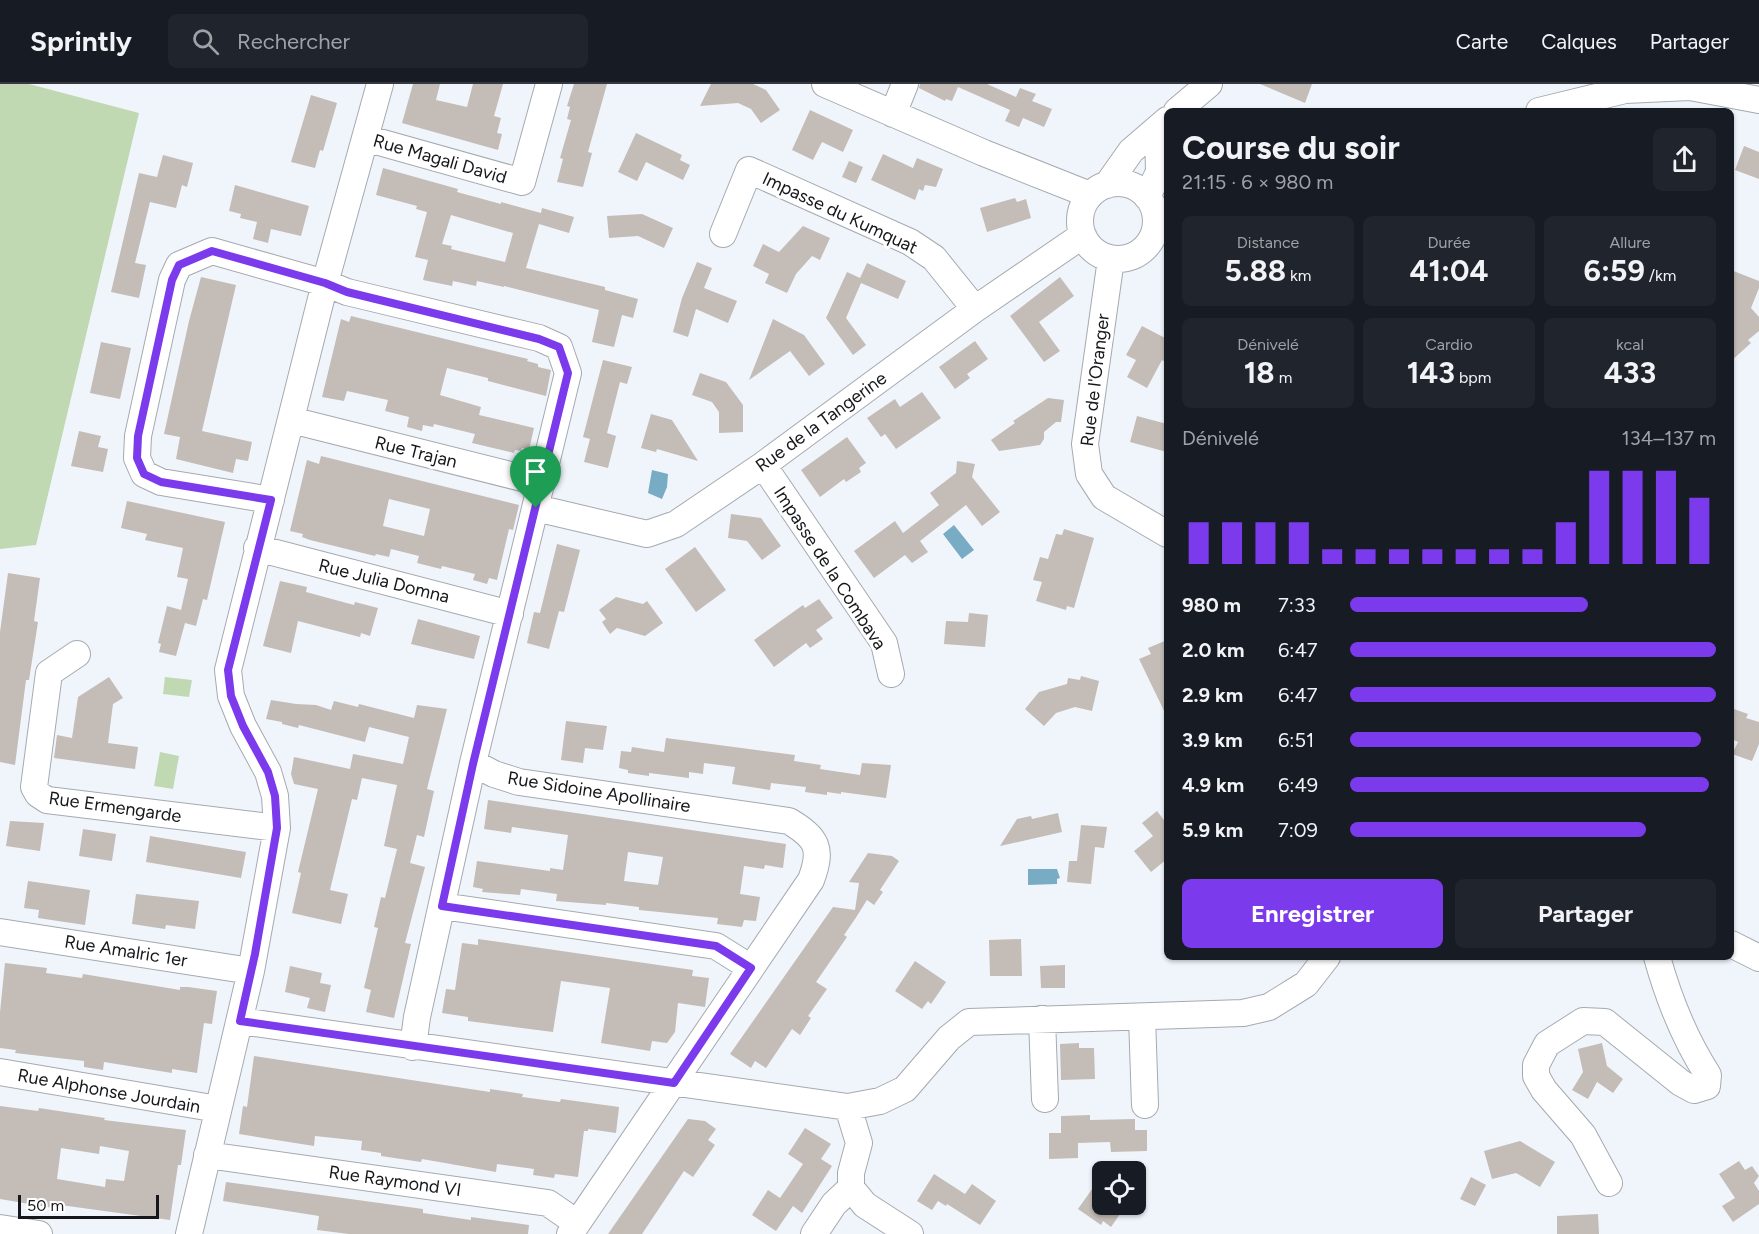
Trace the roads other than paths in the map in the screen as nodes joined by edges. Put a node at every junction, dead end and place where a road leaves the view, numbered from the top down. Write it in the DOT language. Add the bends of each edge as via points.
graph roads {
  1 [pos="380,84"];
  2 [pos="549,84"];
  3 [pos="825,84"];
  4 [pos="905,84"];
  5 [pos="1209,84"];
  6 [pos="1625,87"];
  7 [pos="1759,100"];
  8 [pos="1181,108"];
  9 [pos="1550,108"];
  10 [pos="893,114"];
  11 [pos="1162,124"];
  12 [pos="364,138"];
  13 [pos="1098,190"];
  14 [pos="1156,202"];
  15 [pos="723,234"];
  16 [pos="1083,235"];
  17 [pos="1111,259"];
  18 [pos="325,283"];
  19 [pos="975,309"];
  20 [pos="291,420"];
  21 [pos="763,465"];
  22 [pos="542,483"];
  23 [pos="271,500"];
  24 [pos="536,508"];
  25 [pos="1164,532"];
  26 [pos="257,549"];
  27 [pos="510,614"];
  28 [pos="77,654"];
  29 [pos="891,674"];
  30 [pos="473,764"];
  31 [pos="277,828"];
  32 [pos="442,906"];
  33 [pos="0,932"];
  34 [pos="1734,946"];
  35 [pos="1759,958"];
  36 [pos="1325,960"];
  37 [pos="1659,960"];
  38 [pos="751,968"];
  39 [pos="251,971"];
  40 [pos="1142,1017"];
  41 [pos="1042,1019"];
  42 [pos="240,1021"];
  43 [pos="413,1047"];
  44 [pos="0,1072"];
  45 [pos="674,1083"];
  46 [pos="1045,1099"];
  47 [pos="1145,1105"];
  48 [pos="848,1107"];
  49 [pos="218,1109"];
  50 [pos="207,1155"];
  51 [pos="1609,1183"];
  52 [pos="851,1188"];
  53 [pos="0,1228"];
  54 [pos="573,1229"];
  55 [pos="39,1234"];
  56 [pos="189,1234"];
  57 [pos="814,1234"];
  58 [pos="910,1234"];
  1 -- 12 [label="street"];
  2 -- 12 [label="street, Rue Magali David" via="522,182"];
  3 -- 10 [label="street"];
  4 -- 10 [label="street"];
  5 -- 8 [label="street"];
  6 -- 7 [label="street" via="1690,87"];
  6 -- 9 [label="street"];
  10 -- 13 [label="street"];
  11 -- 13 [label="street" via="1131,151"];
  11 -- 14 [label="street"];
  12 -- 18 [label="street"];
  13 -- 14 [label="street" via="1121,183"];
  13 -- 16 [label="street" via="1083,207"];
  14 -- 17 [label="street" via="1156,223 1146,246 1136,255"];
  15 -- 19 [label="street, Impasse du Kumquat" via="749,170 910,242 934,258"];
  16 -- 17 [label="street" via="1089,246"];
  16 -- 19 [label="street, Rue de la Tangerine"];
  17 -- 25 [label="street, Rue de l'Oranger" via="1085,444 1089,474 1104,497"];
  18 -- 20 [label="street"];
  18 -- 22 [label="street" via="559,347 568,373"];
  18 -- 23 [label="street" via="212,251 179,265 172,280 138,436 137,458 144,474 161,482"];
  19 -- 21 [label="street, Rue de la Tangerine"];
  20 -- 22 [label="street, Rue Trajan"];
  20 -- 23 [label="street"];
  21 -- 24 [label="street, Rue de la Tangerine" via="676,524 647,534"];
  21 -- 29 [label="street, Impasse de la Combava" via="884,643"];
  22 -- 24 [label="street"];
  23 -- 26 [label="street"];
  24 -- 27 [label="street"];
  26 -- 27 [label="street, Rue Julia Domna"];
  26 -- 31 [label="street" via="228,670 231,696 268,772 275,796"];
  27 -- 30 [label="street"];
  28 -- 31 [label="street, Rue Ermengarde" via="49,673 34,787 38,794 47,800"];
  30 -- 32 [label="street"];
  30 -- 38 [label="street, Rue Sidoine Apollinaire" via="519,782 789,821 809,833 818,861 811,880"];
  31 -- 39 [label="street"];
  32 -- 38 [label="street" via="716,946"];
  32 -- 43 [label="street"];
  33 -- 39 [label="street, Rue Amalric 1er"];
  34 -- 35 [label="street"];
  36 -- 40 [label="street" via="1306,984 1269,1007 1243,1013"];
  37 -- 51 [label="street" via="1669,1001 1708,1075 1707,1086 1694,1090 1681,1083 1605,1022 1583,1021 1574,1026 1547,1044 1536,1065 1536,1076 1544,1090 1583,1135"];
  38 -- 45 [label="street, Rue Sidoine Apollinaire"];
  39 -- 42 [label="street"];
  40 -- 41 [label="street"];
  40 -- 47 [label="street"];
  41 -- 46 [label="street"];
  41 -- 48 [label="street" via="969,1022 949,1038 905,1089 880,1101"];
  42 -- 43 [label="street"];
  42 -- 49 [label="street"];
  43 -- 45 [label="street"];
  44 -- 49 [label="street, Rue Alphonse Jourdain"];
  45 -- 48 [label="street"];
  45 -- 54 [label="street, Rue Sidoine Apollinaire"];
  48 -- 52 [label="street" via="859,1143"];
  49 -- 50 [label="street"];
  50 -- 54 [label="street, Rue Raymond VI" via="548,1203"];
  50 -- 56 [label="street"];
  52 -- 57 [label="street" via="834,1204"];
  52 -- 58 [label="street" via="865,1205"];
  53 -- 55 [label="street"];
}
